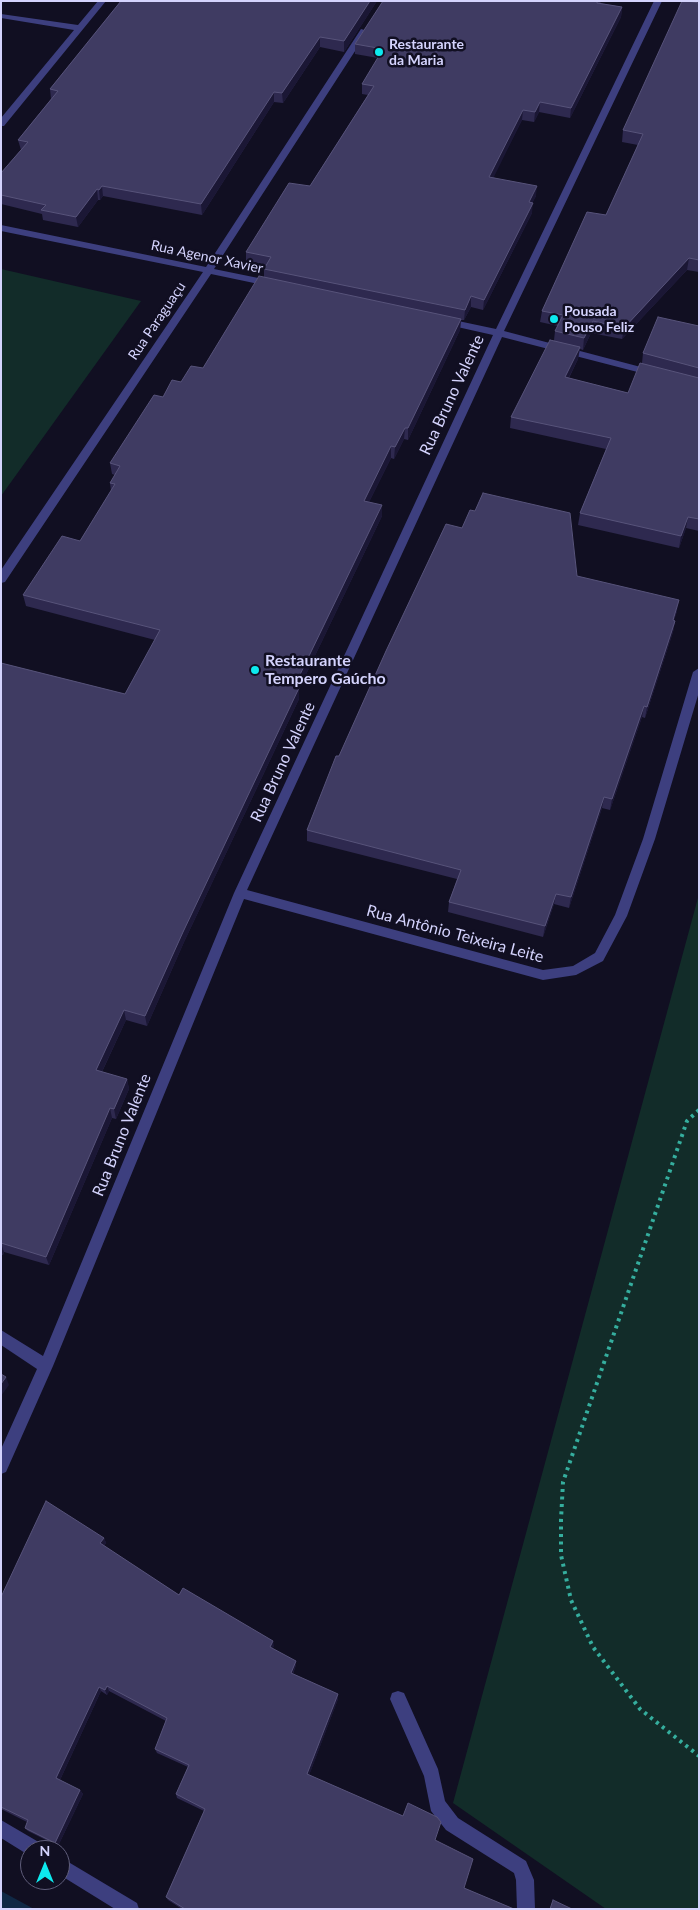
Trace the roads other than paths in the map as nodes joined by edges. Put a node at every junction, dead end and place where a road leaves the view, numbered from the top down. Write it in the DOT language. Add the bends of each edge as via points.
graph roads {
  1 [pos="102,1"];
  2 [pos="658,1"];
  3 [pos="1,16"];
  4 [pos="367,26"];
  5 [pos="80,28"];
  6 [pos="1,124"];
  7 [pos="1,228"];
  8 [pos="208,271"];
  9 [pos="286,287"];
  10 [pos="431,318"];
  11 [pos="499,333"];
  12 [pos="661,375"];
  13 [pos="1,579"];
  14 [pos="699,672"];
  15 [pos="240,893"];
  16 [pos="1,1337"];
  17 [pos="46,1366"];
  18 [pos="1,1467"];
  19 [pos="398,1698"];
  20 [pos="1,1828"];
  21 [pos="20,1840"];
  22 [pos="70,1871"];
  23 [pos="131,1909"];
  24 [pos="526,1909"];
  1 -- 5 [label="street"];
  2 -- 11 [label="street, Rua Bruno Valente"];
  3 -- 5 [label="street"];
  4 -- 8 [label="street, Rua Paraguaçu"];
  5 -- 6 [label="street"];
  7 -- 8 [label="street, Rua Agenor Xavier"];
  8 -- 9 [label="street, Rua Agenor Xavier"];
  8 -- 13 [label="street, Rua Paraguaçu"];
  10 -- 11 [label="street"];
  11 -- 12 [label="street"];
  11 -- 15 [label="street, Rua Bruno Valente"];
  14 -- 15 [label="street, Rua Antônio Teixeira Leite" via="649,839 621,916 599,956 576,970 543,975"];
  15 -- 17 [label="street, Rua Bruno Valente"];
  16 -- 17 [label="street"];
  17 -- 18 [label="street, Rua Bruno Valente"];
  19 -- 24 [label="street" via="432,1775 437,1805 452,1824 520,1867 525,1880"];
  20 -- 21 [label="street"];
  22 -- 23 [label="street"];
}
